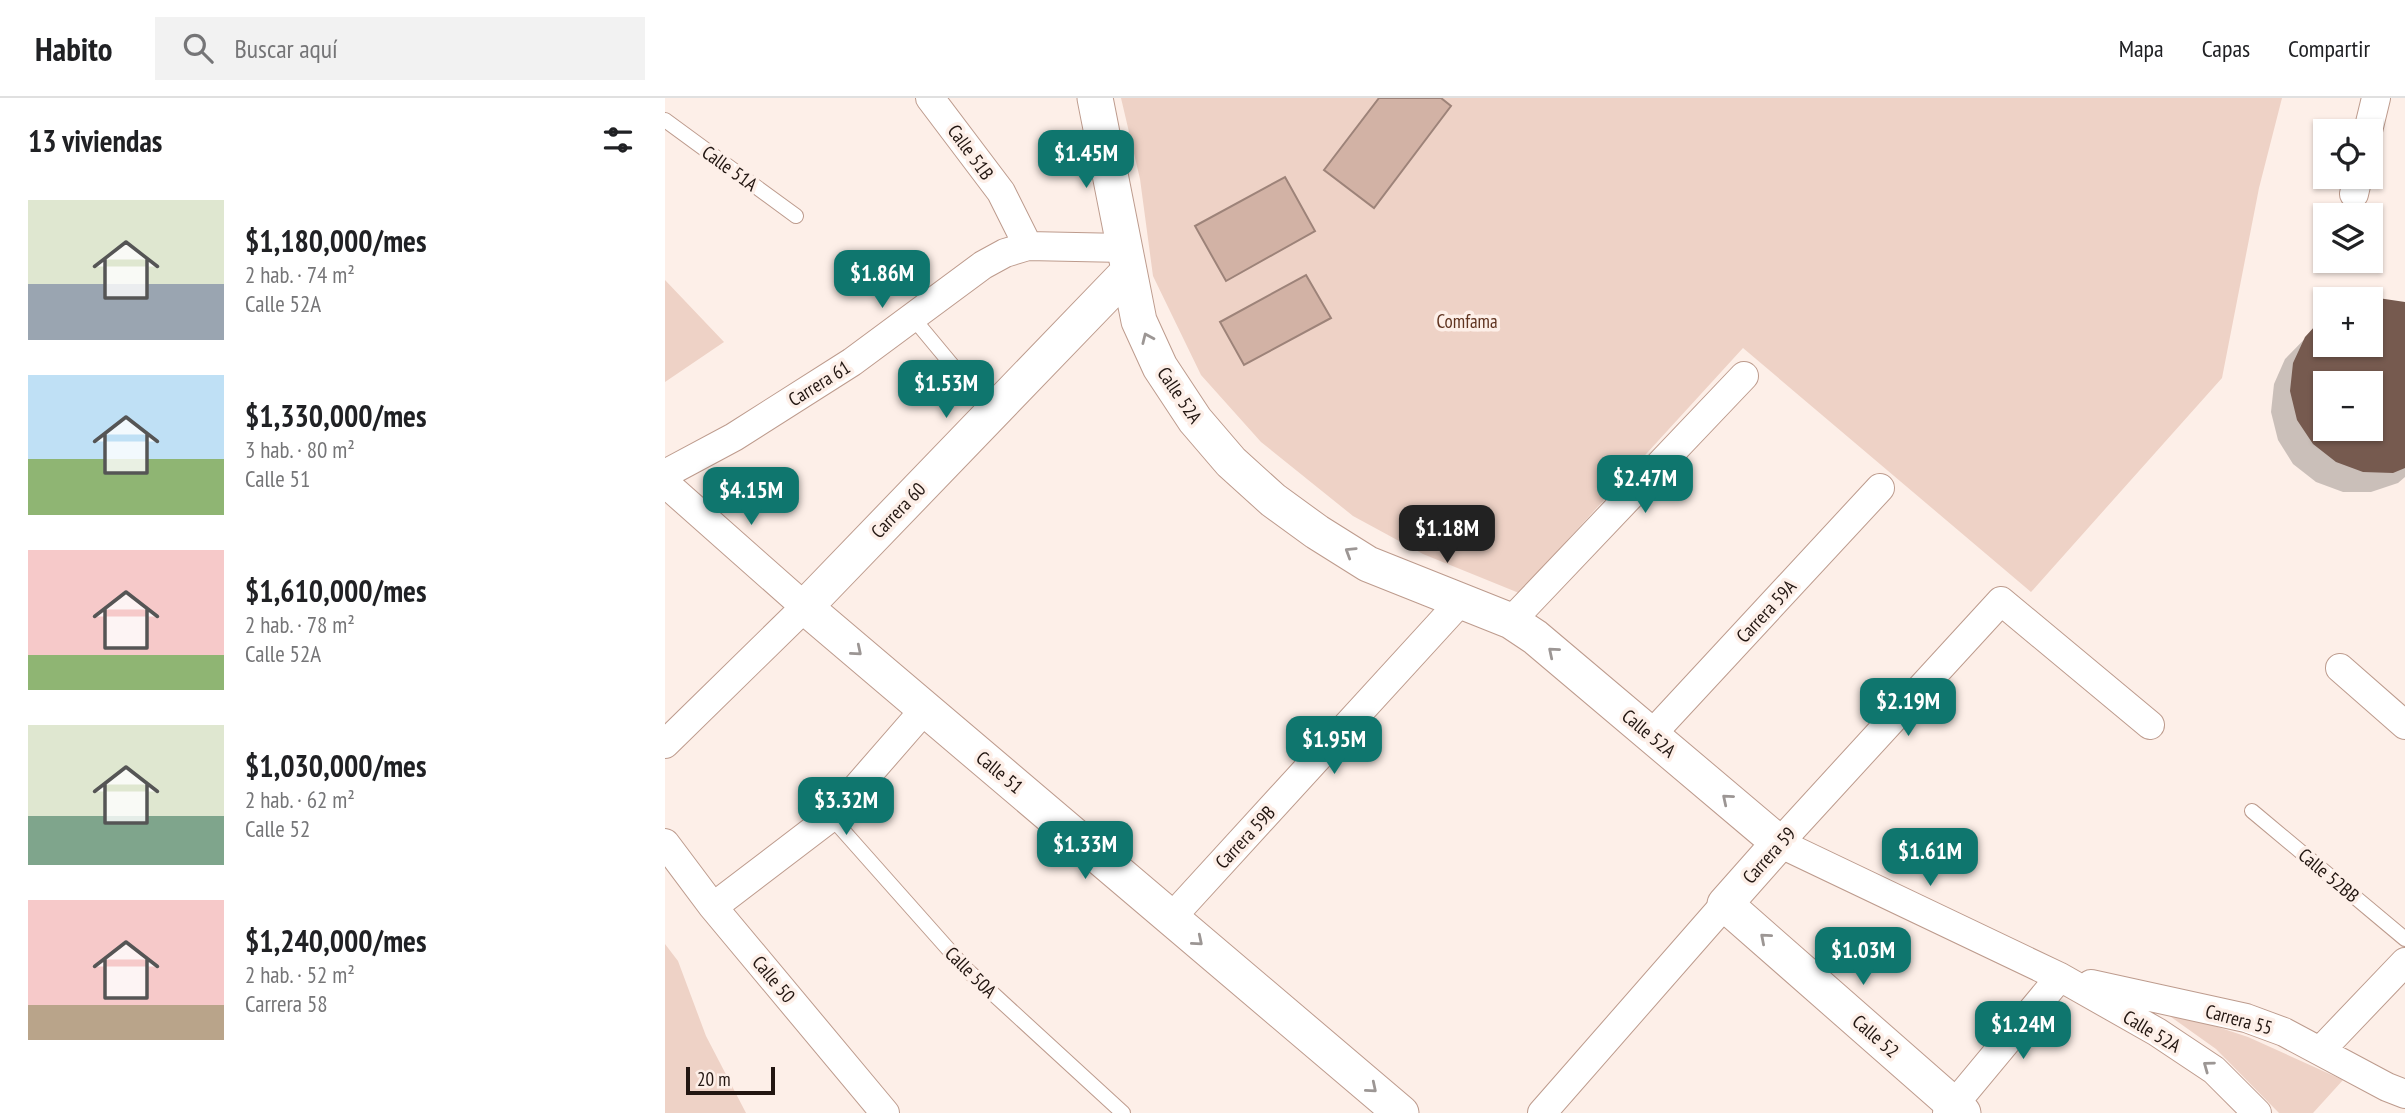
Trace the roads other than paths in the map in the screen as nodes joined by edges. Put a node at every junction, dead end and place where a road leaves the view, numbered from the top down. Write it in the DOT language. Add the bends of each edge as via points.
graph roads {
  1 [pos="930,98"];
  2 [pos="1095,98"];
  3 [pos="2376,98"];
  4 [pos="2371,119"];
  5 [pos="665,120"];
  6 [pos="796,216"];
  7 [pos="1028,246"];
  8 [pos="1126,260"];
  9 [pos="913,318"];
  10 [pos="1744,376"];
  11 [pos="992,413"];
  12 [pos="665,474"];
  13 [pos="665,483"];
  14 [pos="1880,488"];
  15 [pos="1461,601"];
  16 [pos="805,607"];
  17 [pos="1511,621"];
  18 [pos="2340,668"];
  19 [pos="925,709"];
  20 [pos="2150,725"];
  21 [pos="2405,725"];
  22 [pos="1651,734"];
  23 [pos="665,744"];
  24 [pos="2252,811"];
  25 [pos="831,817"];
  26 [pos="665,843"];
  27 [pos="1779,843"];
  28 [pos="1725,904"];
  29 [pos="713,907"];
  30 [pos="1171,918"];
  31 [pos="2405,939"];
  32 [pos="2405,962"];
  33 [pos="2060,977"];
  34 [pos="2320,1051"];
  35 [pos="2405,1094"];
  36 [pos="1955,1110"];
  37 [pos="885,1113"];
  38 [pos="1123,1113"];
  39 [pos="1401,1113"];
  40 [pos="1542,1113"];
  41 [pos="2257,1113"];
  1 -- 7 [label="street, Calle 51B" via="1001,192"];
  2 -- 8 [label="street"];
  3 -- 4 [label="street"];
  5 -- 6 [label="lane, Calle 51A"];
  7 -- 8 [label="street, Carrera 61"];
  7 -- 9 [label="street, Carrera 61" via="983,265"];
  8 -- 11 [label="street, Carrera 60"];
  15 -- 8 [label="street, Calle 52A, one-way" via="1368,564 1273,500 1231,462 1195,420 1160,367 1139,321"];
  9 -- 11 [label="lane"];
  9 -- 12 [label="street, Carrera 61" via="852,362"];
  10 -- 17 [label="street"];
  11 -- 16 [label="street, Carrera 60"];
  13 -- 16 [label="street, Calle 51"];
  14 -- 22 [label="street, Carrera 59A"];
  15 -- 17 [label="street, Calle 52A"];
  15 -- 30 [label="street, Carrera 59B"];
  16 -- 19 [label="street, Calle 51, one-way"];
  16 -- 23 [label="street, Carrera 60"];
  22 -- 17 [label="street, Calle 52A, one-way"];
  18 -- 21 [label="street"];
  19 -- 25 [label="street"];
  19 -- 30 [label="street, Calle 51"];
  20 -- 27 [label="street, Carrera 59" via="2001,601"];
  27 -- 22 [label="street, Calle 52A, one-way"];
  24 -- 31 [label="lane, Calle 52BB"];
  25 -- 29 [label="street"];
  25 -- 38 [label="lane, Calle 50A" via="965,968"];
  26 -- 29 [label="street, Calle 50"];
  27 -- 28 [label="street, Carrera 59"];
  27 -- 33 [label="street, Calle 52A"];
  36 -- 28 [label="street, Calle 52, one-way"];
  28 -- 40 [label="street, Carrera 59"];
  29 -- 37 [label="street, Calle 50"];
  30 -- 39 [label="street, Calle 51, one-way"];
  32 -- 34 [label="street"];
  33 -- 34 [label="street, Carrera 55" via="2246,1018"];
  33 -- 36 [label="street"];
  41 -- 33 [label="street, Calle 52A, one-way" via="2214,1070"];
  34 -- 35 [label="street, Carrera 55"];
}
